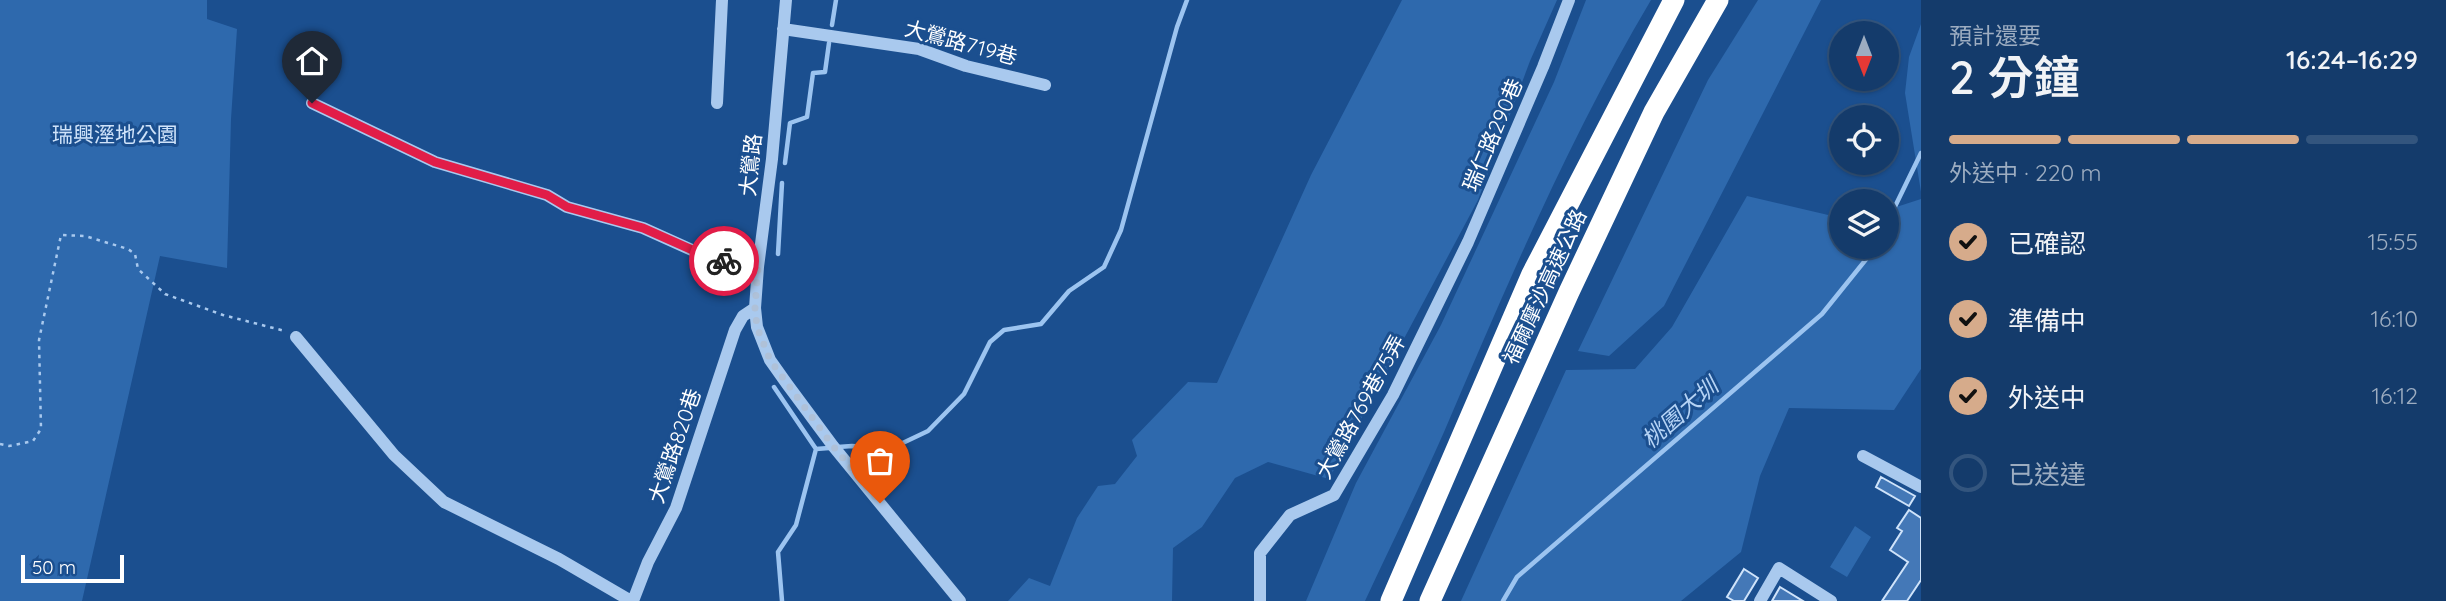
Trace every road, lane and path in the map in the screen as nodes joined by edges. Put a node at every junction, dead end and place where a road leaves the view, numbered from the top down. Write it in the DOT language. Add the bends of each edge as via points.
graph roads {
  1 [pos="722,0"];
  2 [pos="786,0"];
  3 [pos="1569,0"];
  4 [pos="1674,0"];
  5 [pos="1718,0"];
  6 [pos="783,29"];
  7 [pos="1045,85"];
  8 [pos="312,103"];
  9 [pos="717,103"];
  10 [pos="758,267"];
  11 [pos="1448,282"];
  12 [pos="755,308"];
  13 [pos="296,337"];
  14 [pos="0,444"];
  15 [pos="1863,456"];
  16 [pos="1921,486"];
  17 [pos="632,601"];
  18 [pos="960,601"];
  19 [pos="1260,601"];
  20 [pos="1391,601"];
  21 [pos="1430,601"];
  22 [pos="1760,601"];
  23 [pos="1831,601"];
  1 -- 9 [label="street"];
  2 -- 6 [label="street, 大鶯路"];
  3 -- 11 [label="street, 瑞仁路290巷"];
  4 -- 20 [label="highway, 福爾摩沙高速公路" via="1532,274"];
  5 -- 21 [label="highway, 福爾摩沙高速公路" via="1654,112"];
  6 -- 7 [label="street, 大鶯路719巷" via="919,48 966,66"];
  6 -- 10 [label="street, 大鶯路"];
  8 -- 10 [label="street" via="435,162 643,228 715,260"];
  10 -- 12 [label="street, 大鶯路"];
  11 -- 19 [label="street, 大鶯路769巷75弄" via="1392,395 1334,495 1290,515 1259,553"];
  12 -- 17 [label="street, 大鶯路820巷" via="743,316 736,330 676,508"];
  12 -- 18 [label="street, 大鶯路" via="770,360 833,446"];
  13 -- 14 [label="path" via="281,328 165,295 138,270 135,254 128,249 85,236 61,235 38,340 41,429 33,441"];
  13 -- 17 [label="street" via="394,455 443,502"];
  15 -- 16 [label="street"];
  22 -- 23 [label="street" via="1779,568"];
}
